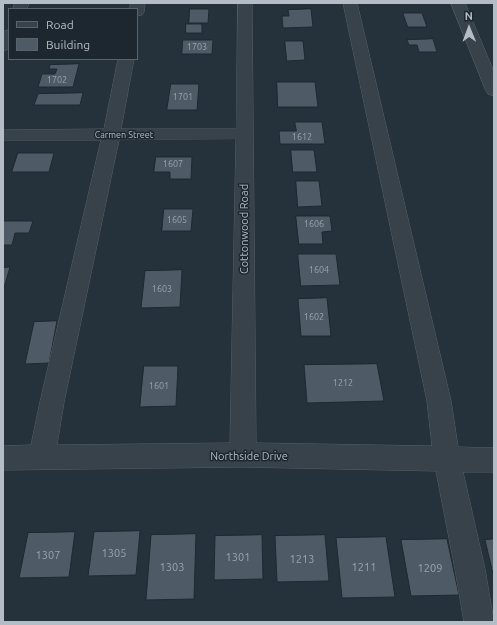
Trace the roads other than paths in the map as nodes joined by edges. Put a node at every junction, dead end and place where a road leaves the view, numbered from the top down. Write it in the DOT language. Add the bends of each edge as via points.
graph roads {
  1 [pos="245,3"];
  2 [pos="350,3"];
  3 [pos="458,3"];
  4 [pos="8,36"];
  5 [pos="3,47"];
  6 [pos="126,60"];
  7 [pos="494,91"];
  8 [pos="245,134"];
  9 [pos="3,135"];
  10 [pos="111,136"];
  11 [pos="243,455"];
  12 [pos="3,458"];
  13 [pos="42,458"];
  14 [pos="447,459"];
  15 [pos="494,460"];
  16 [pos="479,622"];
  1 -- 8 [label="street, Cottonwood Road"];
  2 -- 14 [label="street" via="439,401"];
  3 -- 7 [label="street"];
  4 -- 5 [label="street"];
  6 -- 10 [label="street"];
  8 -- 10 [label="street, Carmen Street"];
  8 -- 11 [label="street, Cottonwood Road"];
  9 -- 10 [label="street, Carmen Street"];
  10 -- 13 [label="street"];
  11 -- 13 [label="street, Northside Drive"];
  11 -- 14 [label="street, Northside Drive"];
  12 -- 13 [label="street, Northside Drive"];
  14 -- 15 [label="street, Northside Drive"];
  14 -- 16 [label="street"];
}
